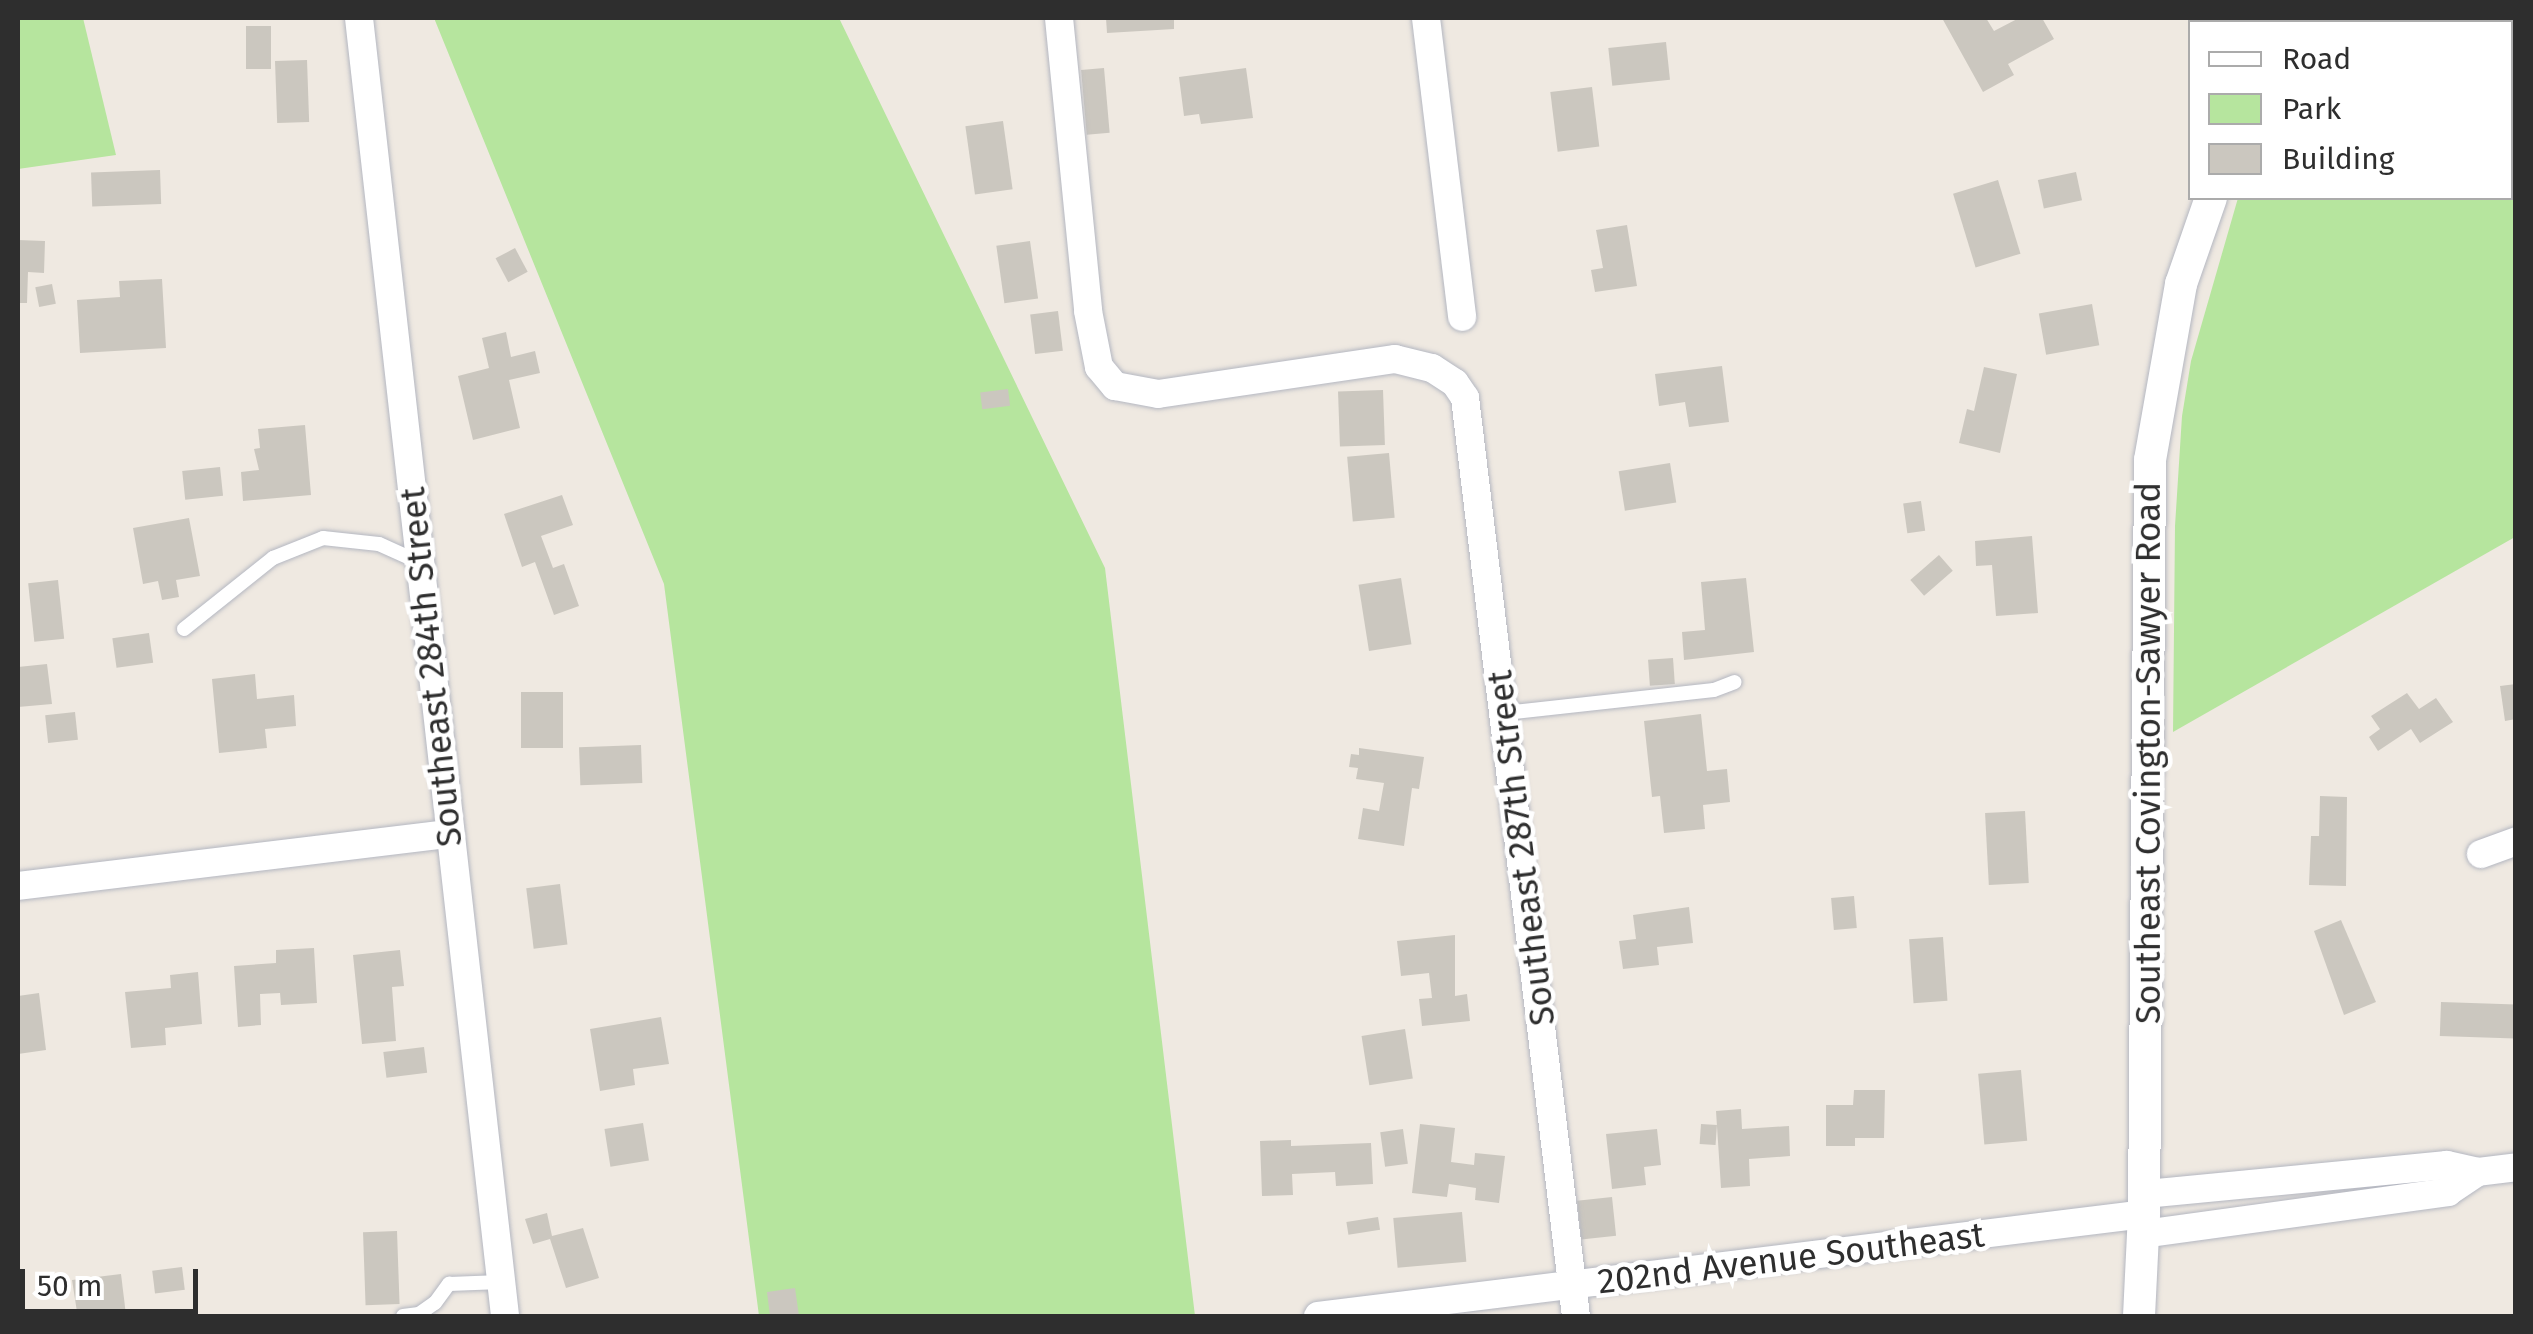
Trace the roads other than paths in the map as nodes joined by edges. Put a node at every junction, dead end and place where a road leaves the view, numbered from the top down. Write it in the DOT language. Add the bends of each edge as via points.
graph roads {
  1 [pos="359,18"];
  2 [pos="1059,18"];
  3 [pos="1426,18"];
  4 [pos="2210,200"];
  5 [pos="1462,317"];
  6 [pos="420,562"];
  7 [pos="184,630"];
  8 [pos="1735,682"];
  9 [pos="1505,713"];
  10 [pos="449,834"];
  11 [pos="2516,842"];
  12 [pos="2481,854"];
  13 [pos="18,886"];
  14 [pos="2516,1168"];
  15 [pos="2478,1172"];
  16 [pos="2144,1214"];
  17 [pos="501,1282"];
  18 [pos="1573,1286"];
  19 [pos="403,1316"];
  20 [pos="505,1316"];
  21 [pos="1318,1316"];
  22 [pos="1576,1316"];
  23 [pos="2139,1316"];
  1 -- 6 [label="street, Southeast 284th Street"];
  2 -- 9 [label="street, Southeast 287th Street" via="1098,367 1115,386 1158,394 1395,360 1420,362 1455,383 1470,418"];
  3 -- 5 [label="street"];
  4 -- 16 [label="street, Southeast Covington-Sawyer Road" via="2181,284 2150,460"];
  6 -- 7 [label="lane" via="379,544 323,538 272,558"];
  6 -- 10 [label="street, Southeast 284th Street"];
  8 -- 9 [label="lane" via="1714,690"];
  9 -- 18 [label="street, Southeast 287th Street"];
  10 -- 13 [label="street"];
  10 -- 17 [label="street, Southeast 284th Street"];
  11 -- 12 [label="street"];
  14 -- 15 [label="street, 202nd Avenue Southeast"];
  15 -- 16 [label="street, 202nd Avenue Southeast" via="2448,1166"];
  15 -- 16 [label="street, 202nd Avenue Southeast" via="2448,1192"];
  16 -- 18 [label="street, 202nd Avenue Southeast"];
  16 -- 23 [label="street, Southeast Covington-Sawyer Road"];
  17 -- 19 [label="lane" via="449,1284 435,1303"];
  17 -- 20 [label="street, Southeast 284th Street"];
  18 -- 21 [label="street, 202nd Avenue Southeast"];
  18 -- 22 [label="street, Southeast 287th Street"];
}
